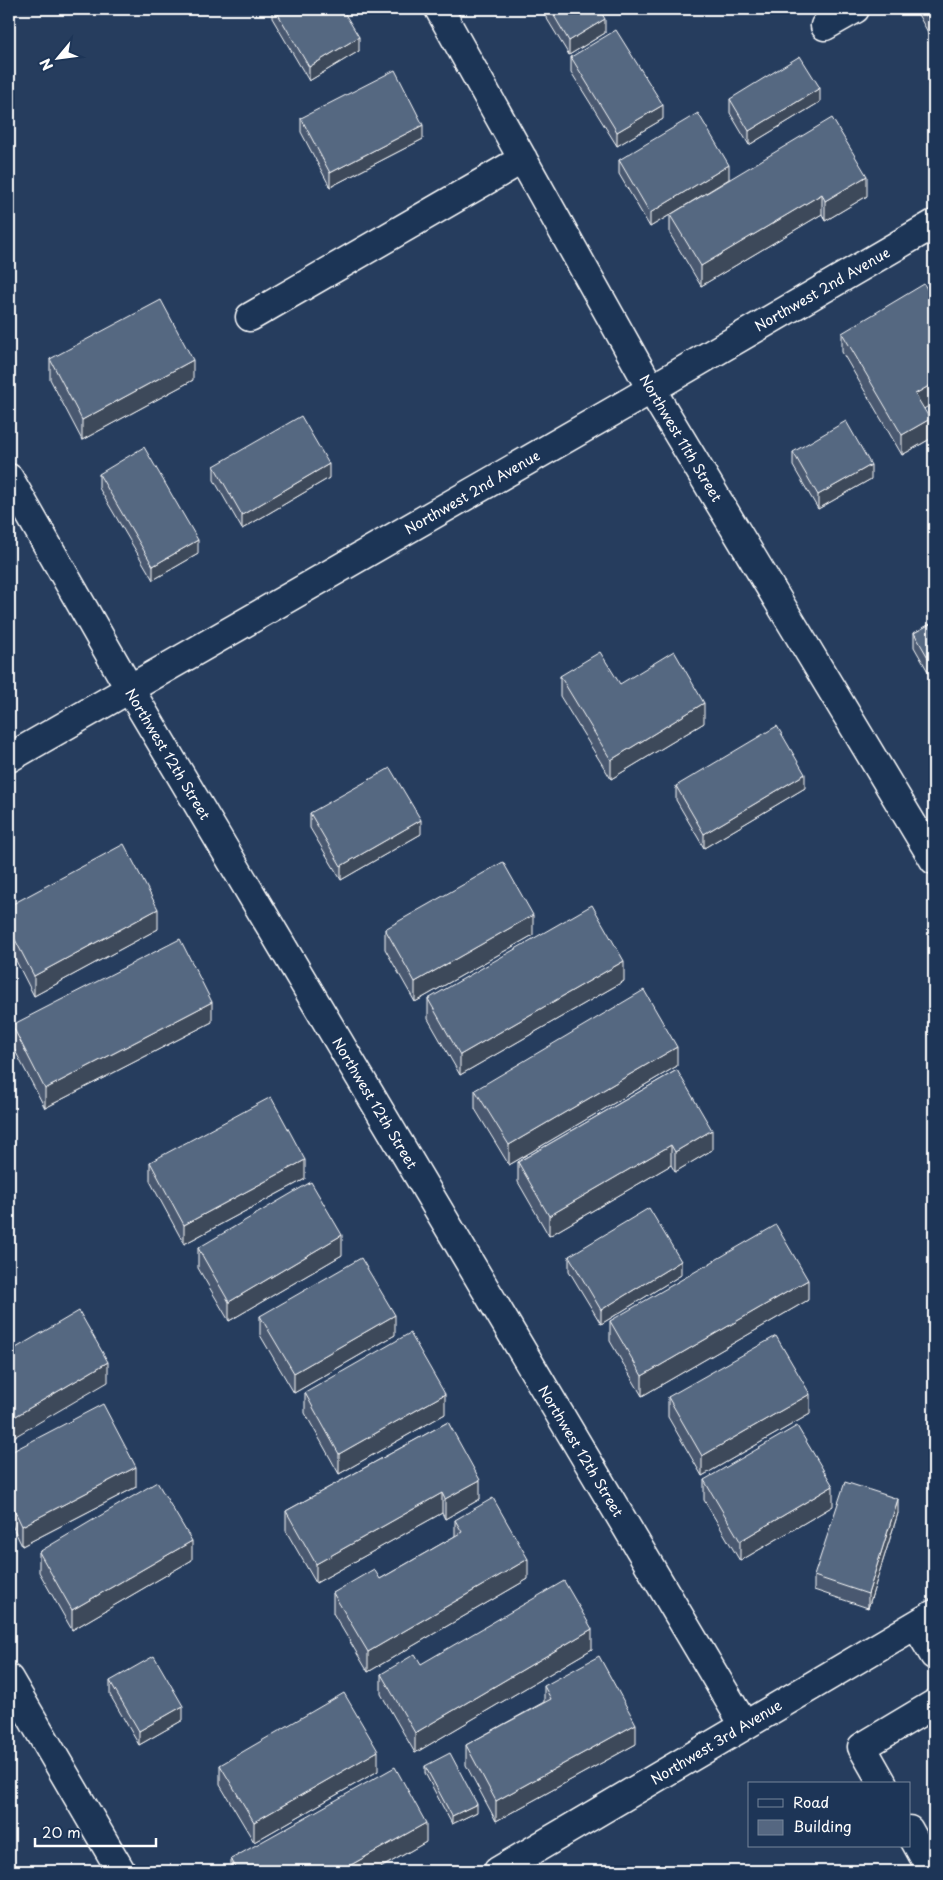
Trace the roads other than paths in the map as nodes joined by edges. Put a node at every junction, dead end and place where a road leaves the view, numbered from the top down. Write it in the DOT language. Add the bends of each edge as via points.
graph roads {
  1 [pos="439,9"];
  2 [pos="855,9"];
  3 [pos="825,26"];
  4 [pos="523,159"];
  5 [pos="934,224"];
  6 [pos="250,317"];
  7 [pos="651,389"];
  8 [pos="9,478"];
  9 [pos="129,688"];
  10 [pos="9,758"];
  11 [pos="934,860"];
  12 [pos="925,1620"];
  13 [pos="934,1654"];
  14 [pos="9,1679"];
  15 [pos="934,1704"];
  16 [pos="744,1725"];
  17 [pos="882,1782"];
  18 [pos="910,1832"];
  19 [pos="934,1854"];
  20 [pos="121,1871"];
  21 [pos="498,1871"];
  1 -- 4 [label="street, Northwest 11th Street"];
  2 -- 3 [label="street"];
  4 -- 6 [label="street"];
  4 -- 7 [label="street, Northwest 11th Street"];
  5 -- 7 [label="street, Northwest 2nd Avenue"];
  7 -- 9 [label="street, Northwest 2nd Avenue"];
  7 -- 11 [label="street, Northwest 11th Street"];
  8 -- 9 [label="street, Northwest 12th Street"];
  9 -- 10 [label="street, Northwest 2nd Avenue"];
  9 -- 16 [label="street, Northwest 12th Street"];
  12 -- 13 [label="street"];
  12 -- 16 [label="street, Northwest 3rd Avenue"];
  14 -- 20 [label="street"];
  15 -- 17 [label="street" via="862,1747"];
  16 -- 21 [label="street, Northwest 3rd Avenue"];
  18 -- 19 [label="street" via="925,1859"];
}
